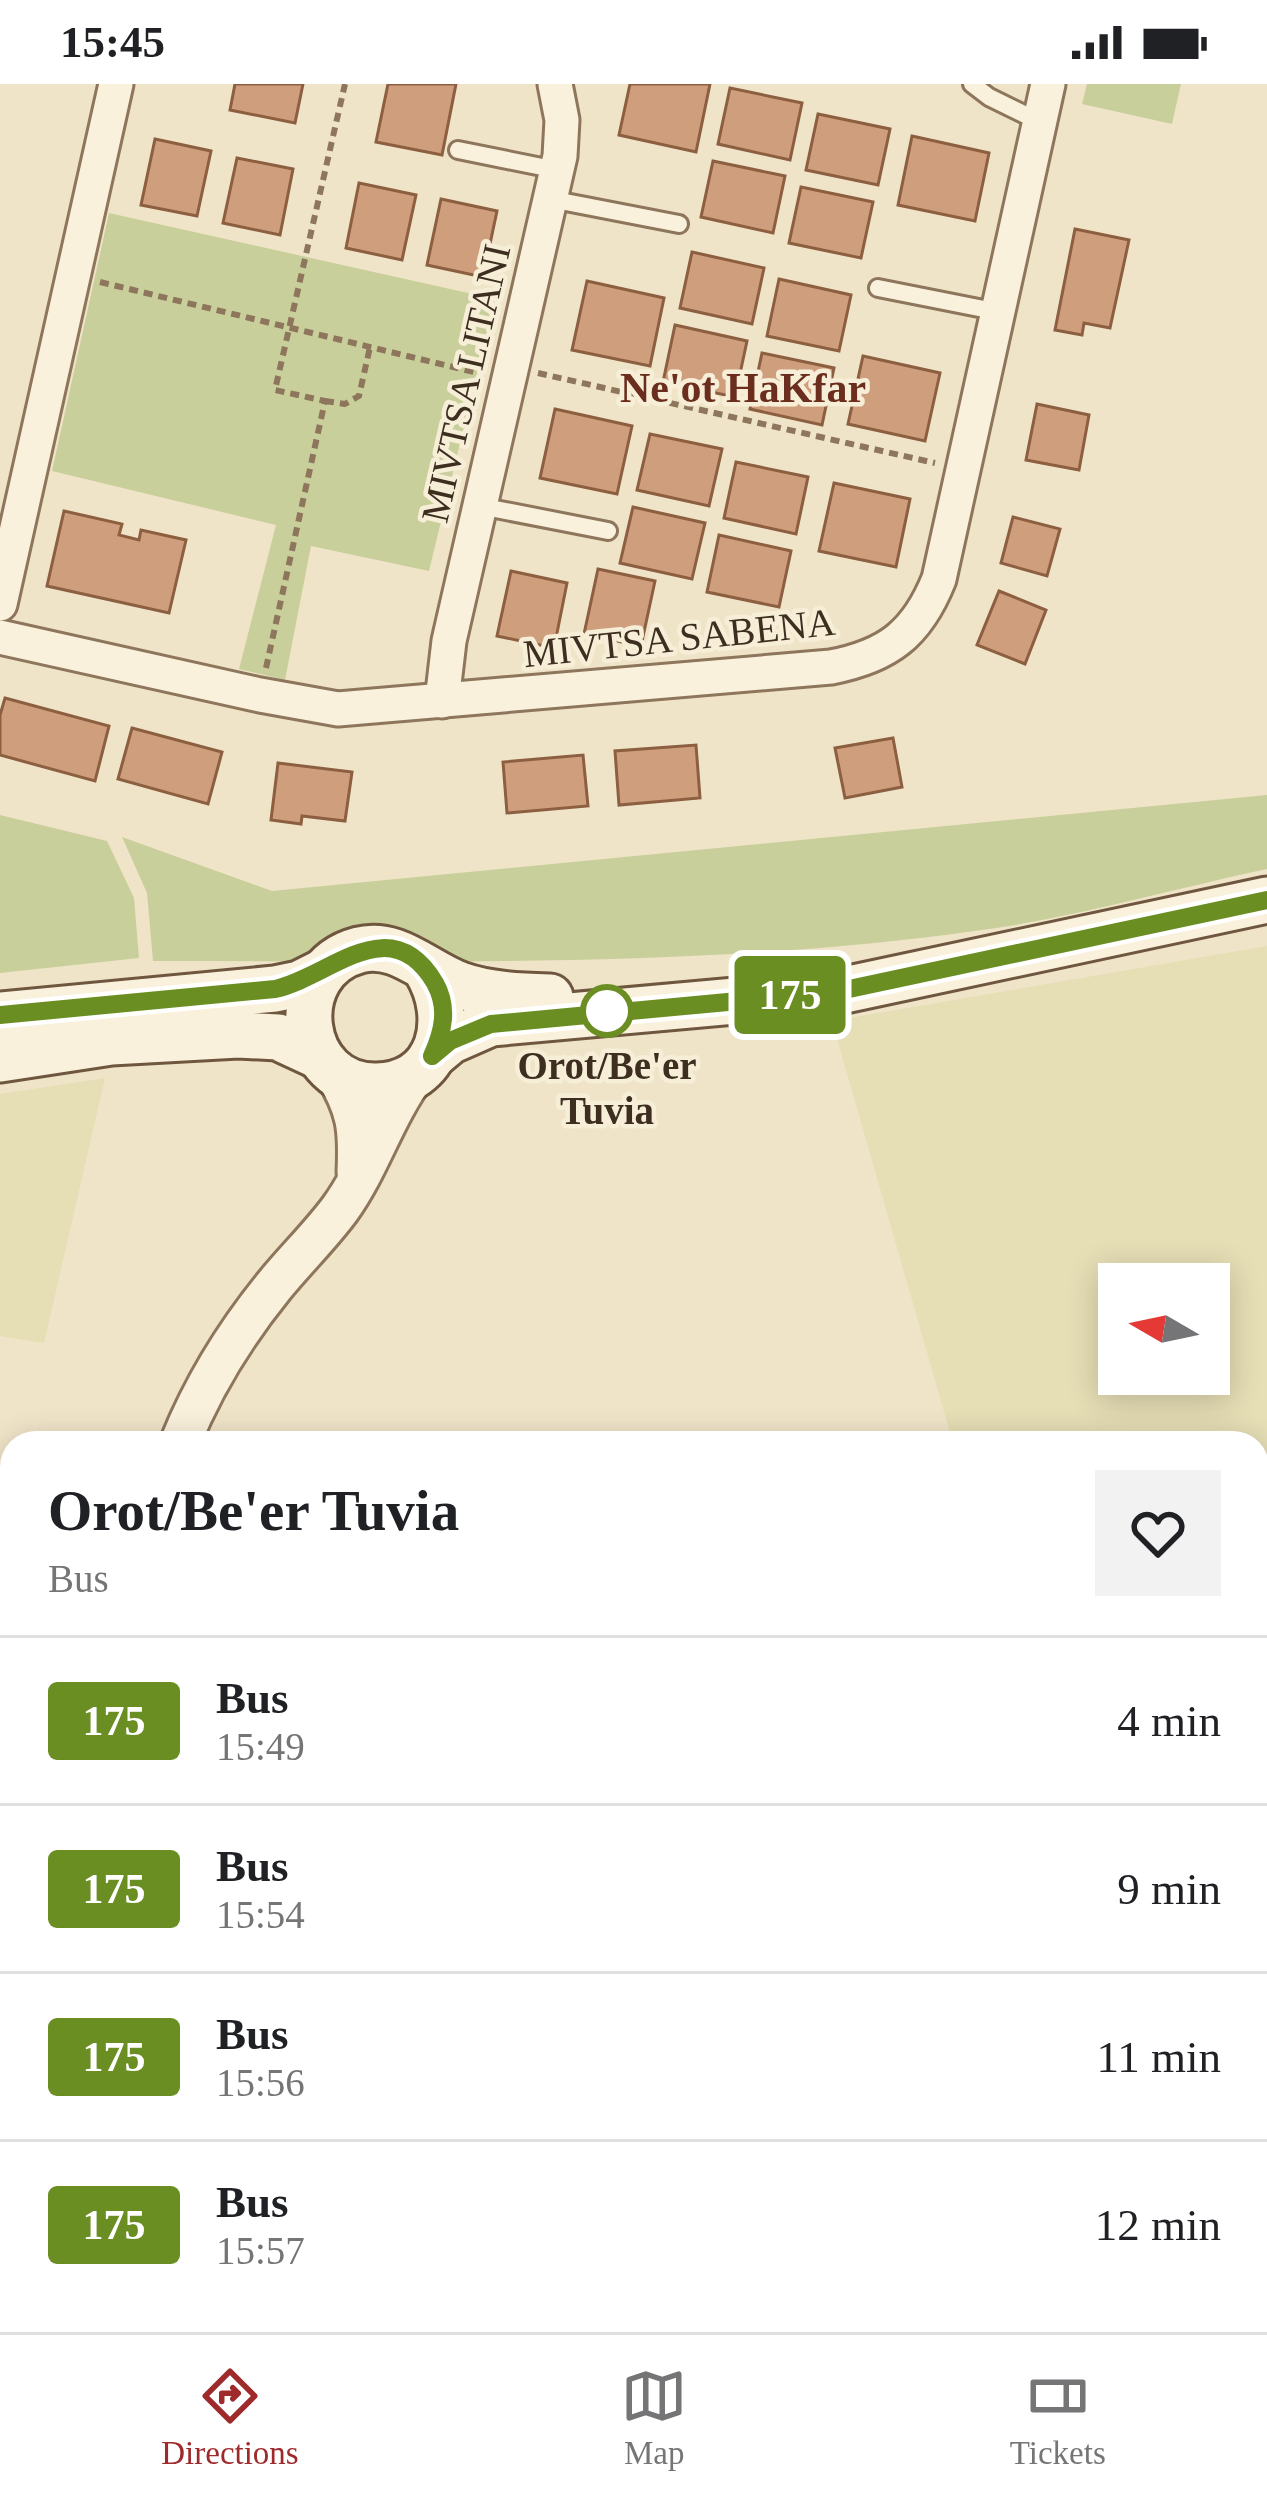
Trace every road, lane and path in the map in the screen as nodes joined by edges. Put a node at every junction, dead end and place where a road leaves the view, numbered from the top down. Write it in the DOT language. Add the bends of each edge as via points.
graph roads {
  1 [pos="116,84"];
  2 [pos="345,84"];
  3 [pos="555,84"];
  4 [pos="972,84"];
  5 [pos="1050,84"];
  6 [pos="1040,122"];
  7 [pos="458,150"];
  8 [pos="553,185"];
  9 [pos="679,224"];
  10 [pos="73,275"];
  11 [pos="878,288"];
  12 [pos="999,312"];
  13 [pos="288,327"];
  14 [pos="370,346"];
  15 [pos="510,374"];
  16 [pos="325,401"];
  17 [pos="964,470"];
  18 [pos="480,506"];
  19 [pos="608,531"];
  20 [pos="0,604"];
  21 [pos="0,637"];
  22 [pos="260,695"];
  23 [pos="442,701"];
  24 [pos="1267,900"];
  25 [pos="427,971"];
  26 [pos="323,972"];
  27 [pos="679,1004"];
  28 [pos="0,1015"];
  29 [pos="0,1059"];
  30 [pos="326,1064"];
  31 [pos="424,1064"];
  32 [pos="357,1183"];
  33 [pos="185,1431"];
  1 -- 10 [label="street"];
  2 -- 13 [label="path"];
  3 -- 8 [label="street, MIVTSA LITANI" via="562,120"];
  4 -- 6 [label="lane"];
  5 -- 6 [label="street, MIVTSA SABENA"];
  6 -- 12 [label="street, MIVTSA SABENA"];
  7 -- 8 [label="lane"];
  8 -- 9 [label="lane"];
  8 -- 15 [label="street, MIVTSA LITANI"];
  10 -- 13 [label="path"];
  10 -- 20 [label="street"];
  11 -- 12 [label="lane"];
  12 -- 17 [label="street, MIVTSA SABENA"];
  13 -- 14 [label="path"];
  13 -- 16 [label="path" via="275,390"];
  14 -- 15 [label="path"];
  14 -- 16 [label="path" via="359,396 346,404"];
  15 -- 17 [label="path"];
  15 -- 18 [label="street, MIVTSA LITANI"];
  16 -- 22 [label="path"];
  17 -- 23 [label="street, MIVTSA SABENA" via="928,605 912,628 868,660"];
  18 -- 19 [label="lane"];
  18 -- 23 [label="street, MIVTSA LITANI"];
  21 -- 22 [label="street, MIVTSA SABENA"];
  22 -- 23 [label="street, MIVTSA SABENA" via="338,709"];
  24 -- 27 [label="main road" via="835,992"];
  25 -- 26 [label="main road" via="409,956 363,949"];
  25 -- 27 [label="main road" via="502,994"];
  25 -- 31 [label="main road" via="444,1014 442,1036"];
  26 -- 28 [label="main road" via="275,989"];
  26 -- 30 [label="main road" via="307,1014 309,1037"];
  27 -- 31 [label="main road" via="491,1024 450,1041"];
  29 -- 30 [label="main road" via="238,1035 278,1037"];
  30 -- 31 [label="main road" via="375,1086 397,1083"];
  30 -- 32 [label="street" via="352,1100"];
  31 -- 32 [label="street" via="392,1106"];
  32 -- 33 [label="street" via="203,1385"];
}
